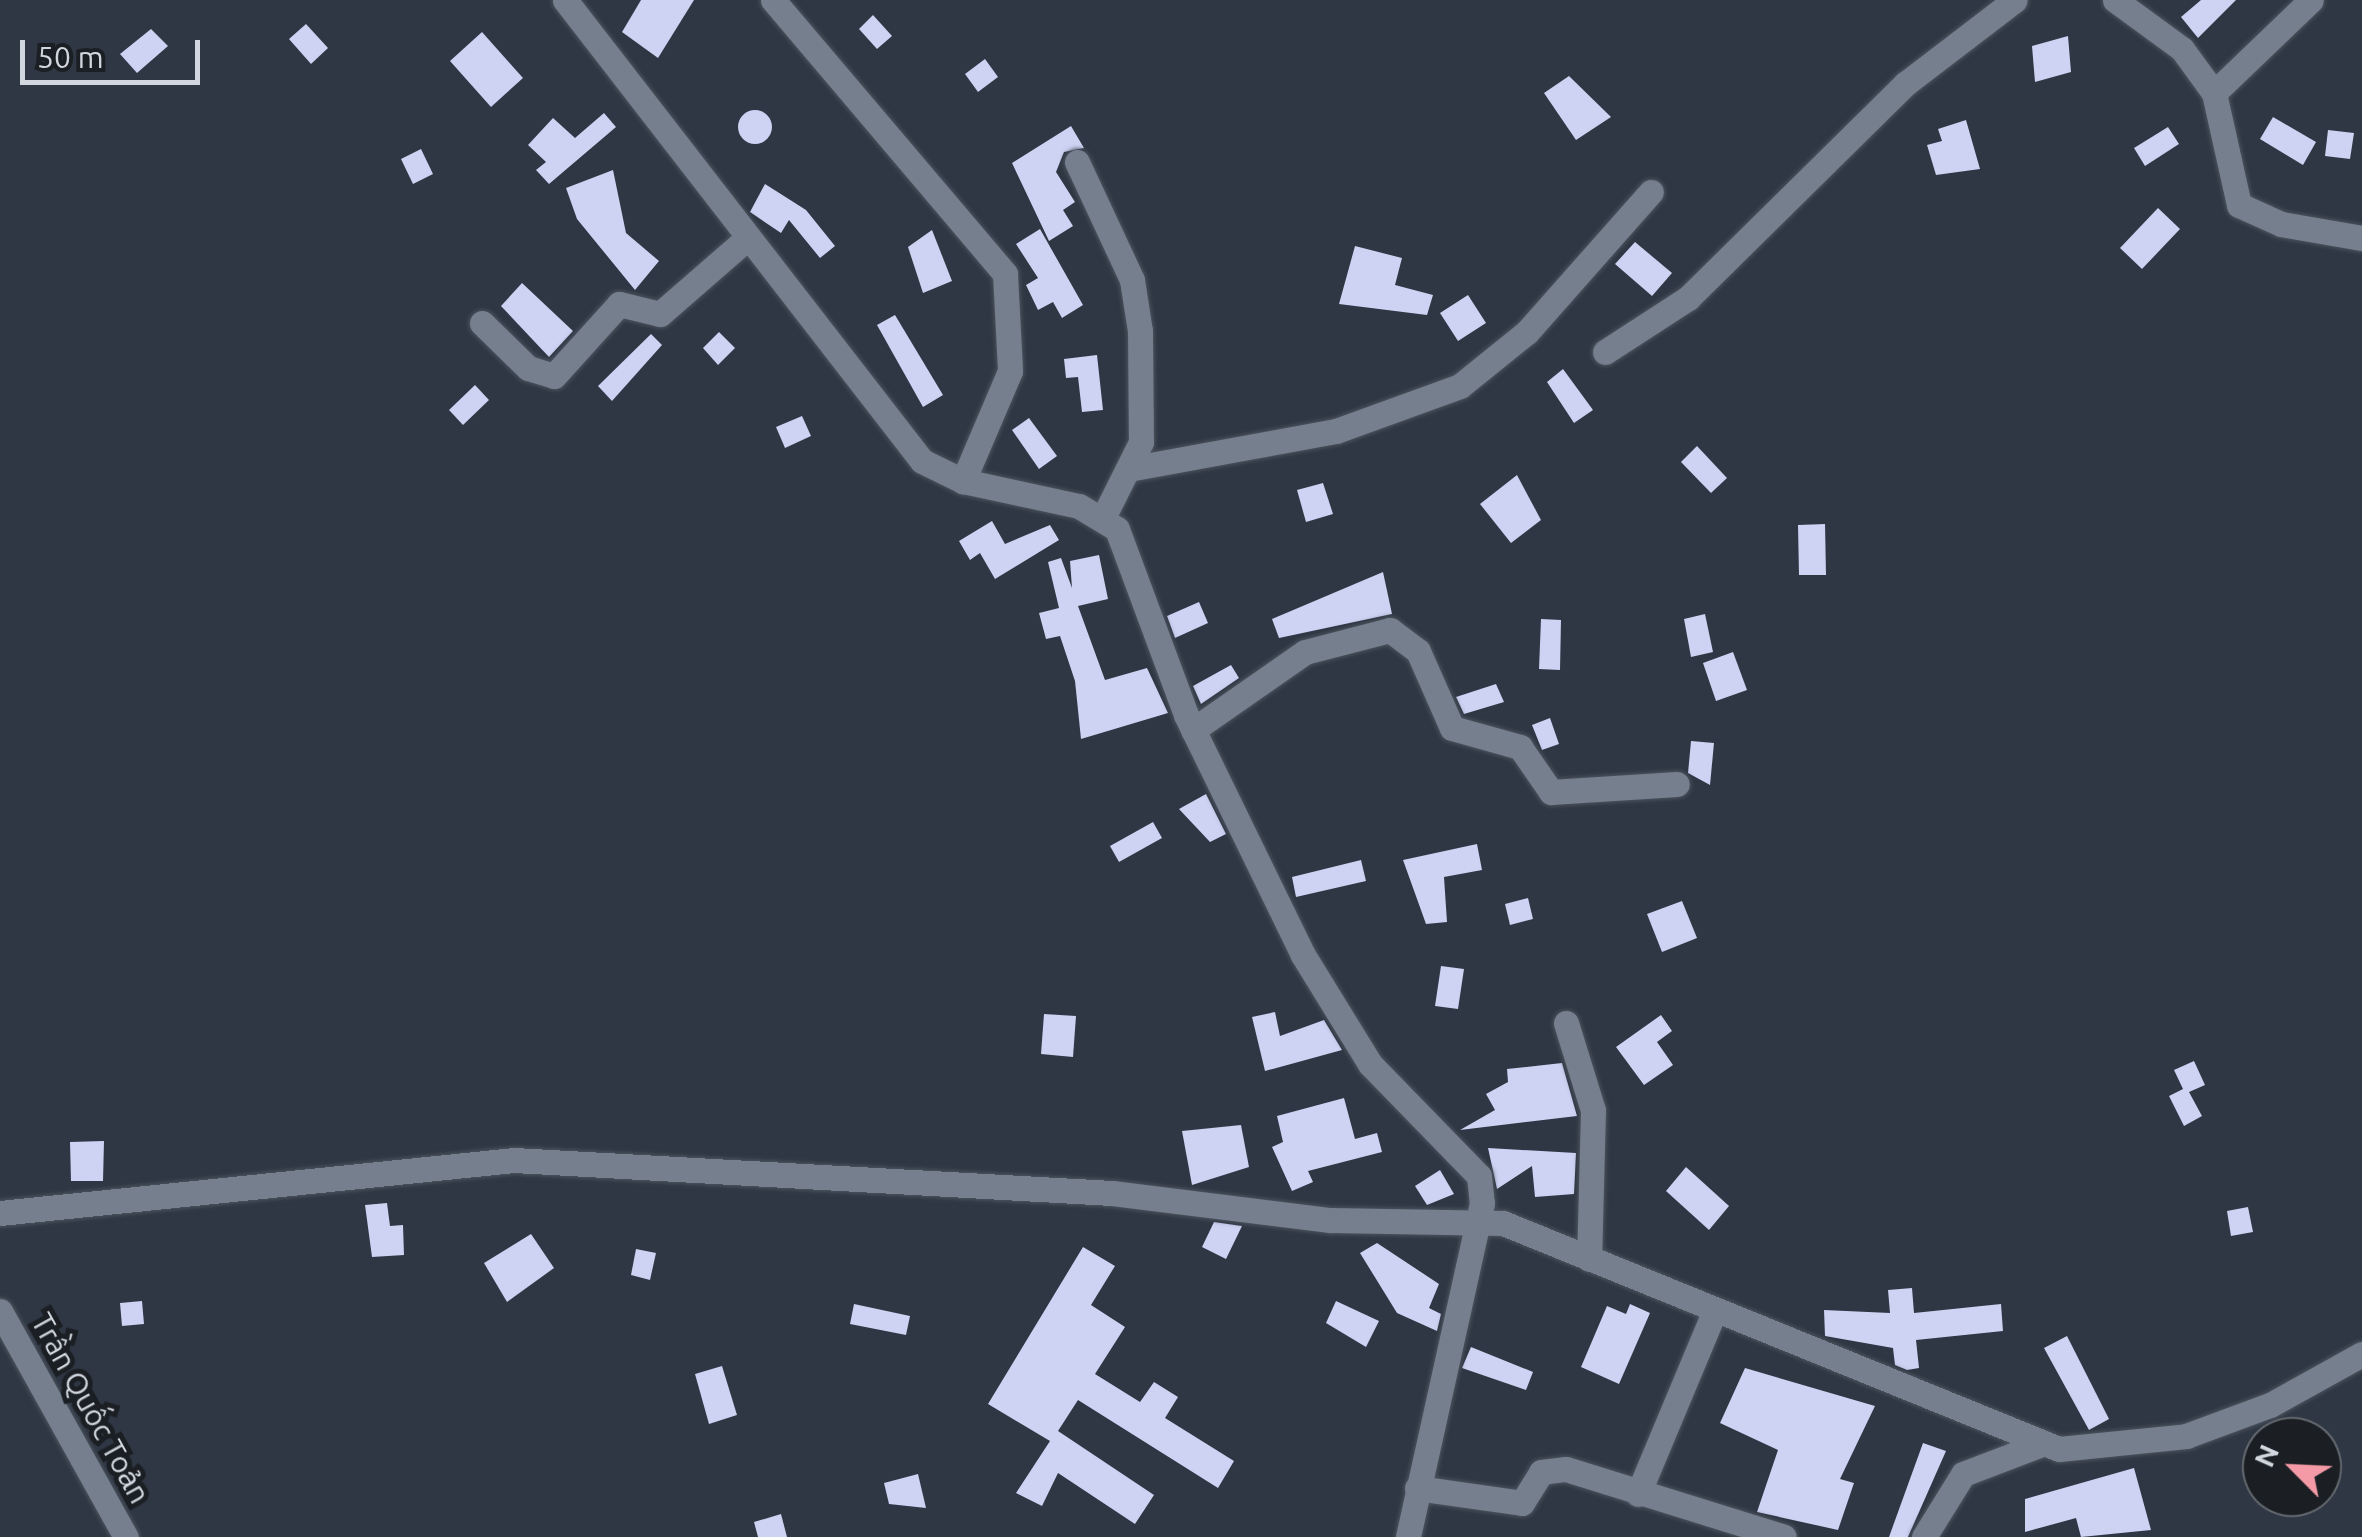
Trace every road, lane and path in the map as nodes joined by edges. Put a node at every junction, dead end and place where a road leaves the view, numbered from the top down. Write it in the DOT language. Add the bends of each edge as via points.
graph roads {
  1 [pos="565,0"];
  2 [pos="773,0"];
  3 [pos="2016,0"];
  4 [pos="2115,0"];
  5 [pos="2310,0"];
  6 [pos="2214,93"];
  7 [pos="1077,162"];
  8 [pos="1651,192"];
  9 [pos="2362,238"];
  10 [pos="745,240"];
  11 [pos="482,323"];
  12 [pos="1605,352"];
  13 [pos="1134,468"];
  14 [pos="963,482"];
  15 [pos="1103,518"];
  16 [pos="1193,730"];
  17 [pos="1678,784"];
  18 [pos="1566,1023"];
  19 [pos="0,1213"];
  20 [pos="1476,1223"];
  21 [pos="1590,1259"];
  22 [pos="0,1311"];
  23 [pos="1713,1315"];
  24 [pos="2362,1354"];
  25 [pos="2044,1443"];
  26 [pos="1417,1488"];
  27 [pos="1638,1494"];
  28 [pos="126,1537"];
  29 [pos="1408,1537"];
  30 [pos="1784,1537"];
  31 [pos="1924,1537"];
  1 -- 10 [label="street"];
  2 -- 14 [label="street" via="1005,274 1010,371"];
  3 -- 12 [label="street" via="1905,84 1688,298"];
  4 -- 6 [label="street" via="2182,49"];
  5 -- 6 [label="street"];
  6 -- 9 [label="street" via="2240,205 2281,224"];
  7 -- 13 [label="street" via="1132,280 1140,331"];
  8 -- 13 [label="street" via="1527,332 1460,386 1336,431"];
  10 -- 11 [label="street" via="660,314 619,304 554,376 528,368"];
  10 -- 14 [label="street" via="826,327 922,461"];
  13 -- 15 [label="street"];
  14 -- 15 [label="street" via="1033,492"];
  15 -- 16 [label="street" via="1129,546"];
  16 -- 17 [label="street" via="1305,652 1390,630 1418,651 1452,728 1520,746 1551,792"];
  16 -- 20 [label="street" via="1302,955 1370,1064 1479,1176"];
  18 -- 21 [label="street" via="1593,1110"];
  19 -- 20 [label="street" via="514,1160"];
  20 -- 21 [label="street" via="1530,1230"];
  20 -- 26 [label="street"];
  21 -- 23 [label="street"];
  22 -- 28 [label="street, Trần Quốc Toản"];
  23 -- 25 [label="street"];
  23 -- 27 [label="street"];
  24 -- 25 [label="street" via="2270,1405 2186,1436"];
  25 -- 31 [label="street" via="1964,1474"];
  26 -- 27 [label="street" via="1522,1503 1541,1472 1555,1467"];
  26 -- 29 [label="street"];
  27 -- 30 [label="street"];
}
